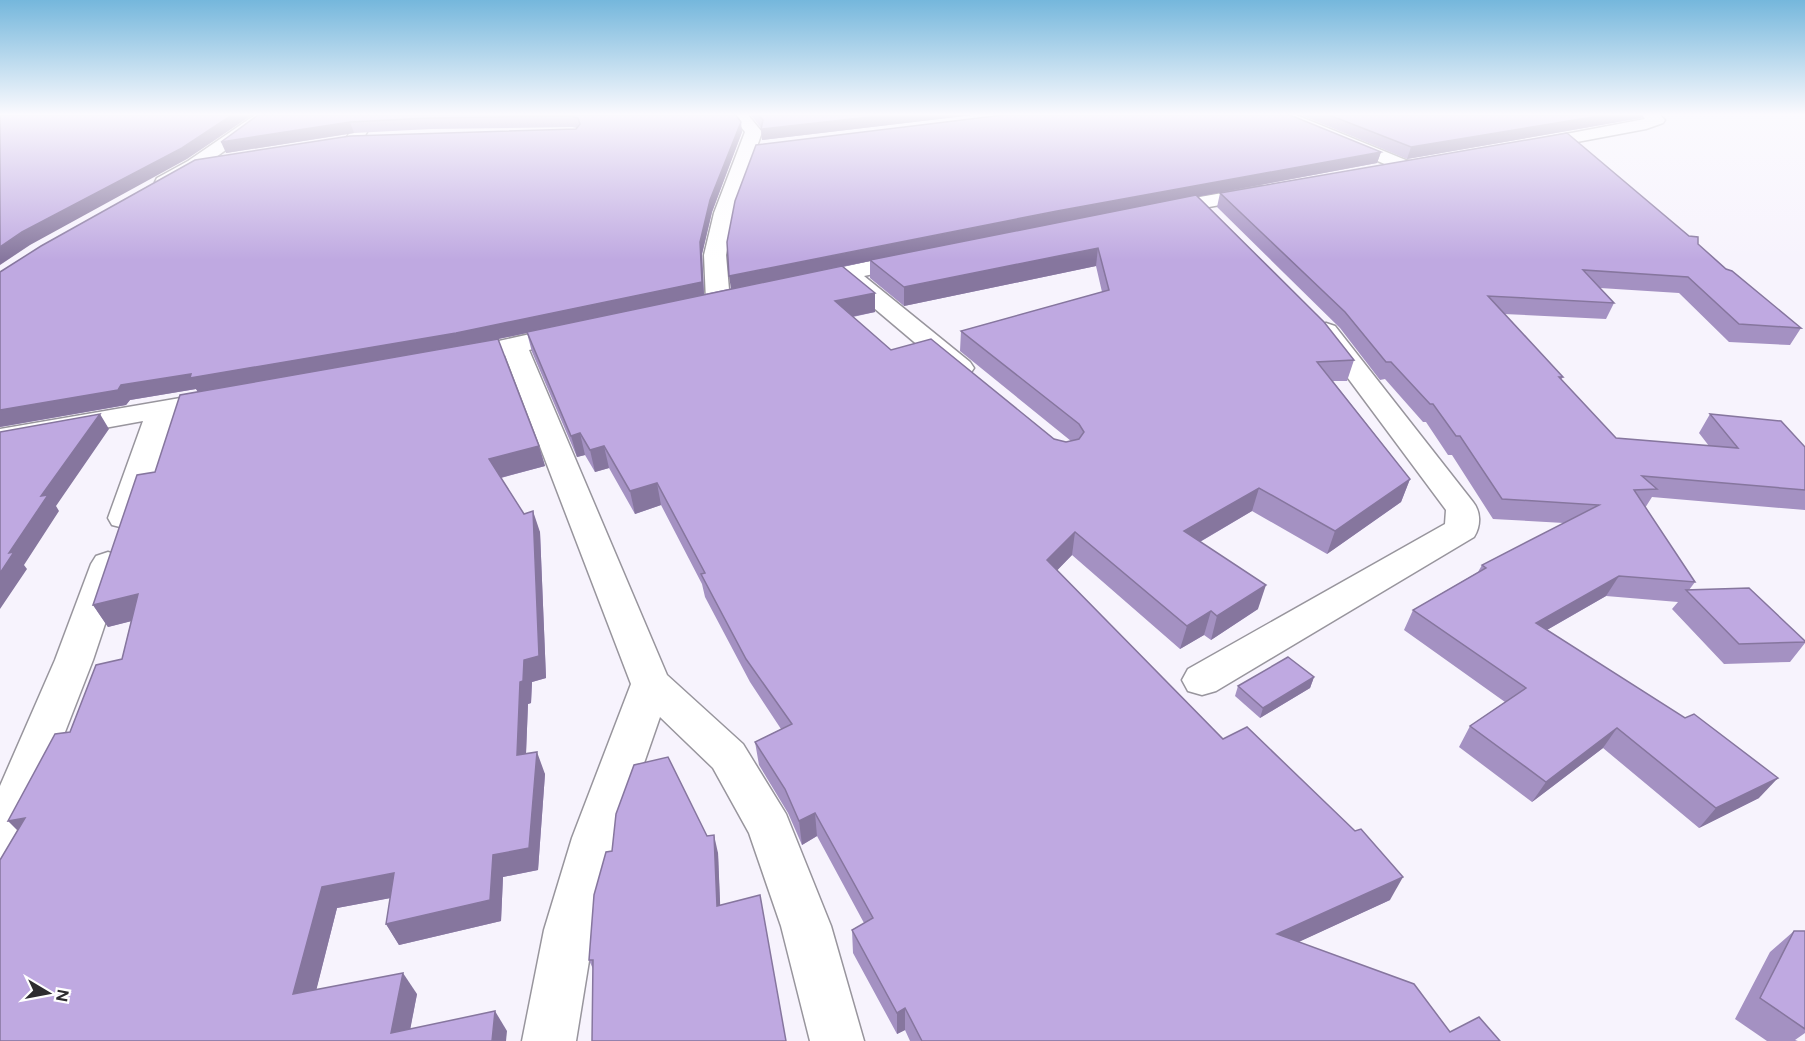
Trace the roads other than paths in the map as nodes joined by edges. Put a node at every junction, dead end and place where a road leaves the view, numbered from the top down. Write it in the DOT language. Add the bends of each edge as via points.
graph roads {
  1 [pos="203,164"];
  2 [pos="743,164"];
  3 [pos="1412,164"];
  4 [pos="194,165"];
  5 [pos="1371,174"];
  6 [pos="152,188"];
  7 [pos="1278,189"];
  8 [pos="1197,203"];
  9 [pos="1138,214"];
  10 [pos="1221,227"];
  11 [pos="940,254"];
  12 [pos="846,273"];
  13 [pos="788,285"];
  14 [pos="741,296"];
  15 [pos="1309,313"];
  16 [pos="599,327"];
  17 [pos="514,345"];
  18 [pos="438,361"];
  19 [pos="982,385"];
  20 [pos="243,395"];
  21 [pos="162,409"];
  22 [pos="0,438"];
  23 [pos="1202,680"];
  24 [pos="651,684"];
  25 [pos="0,840"];
  26 [pos="549,1041"];
  27 [pos="837,1041"];
  1 -- 4 [label="street"];
  2 -- 14 [label="street" via="724,213 707,303"];
  3 -- 5 [label="street" via="1418,166"];
  4 -- 6 [label="street"];
  7 -- 8 [label="street"];
  8 -- 9 [label="street"];
  8 -- 10 [label="street"];
  11 -- 12 [label="street"];
  12 -- 13 [label="street"];
  12 -- 19 [label="street"];
  15 -- 23 [label="street" via="1462,509 1462,530"];
  16 -- 17 [label="street"];
  17 -- 18 [label="street"];
  17 -- 24 [label="street"];
  20 -- 21 [label="street"];
  21 -- 22 [label="street"];
  21 -- 25 [label="street" via="75,660"];
  24 -- 26 [label="street" via="595,838 569,930"];
  24 -- 27 [label="street" via="728,756 770,828 806,926"];
}
